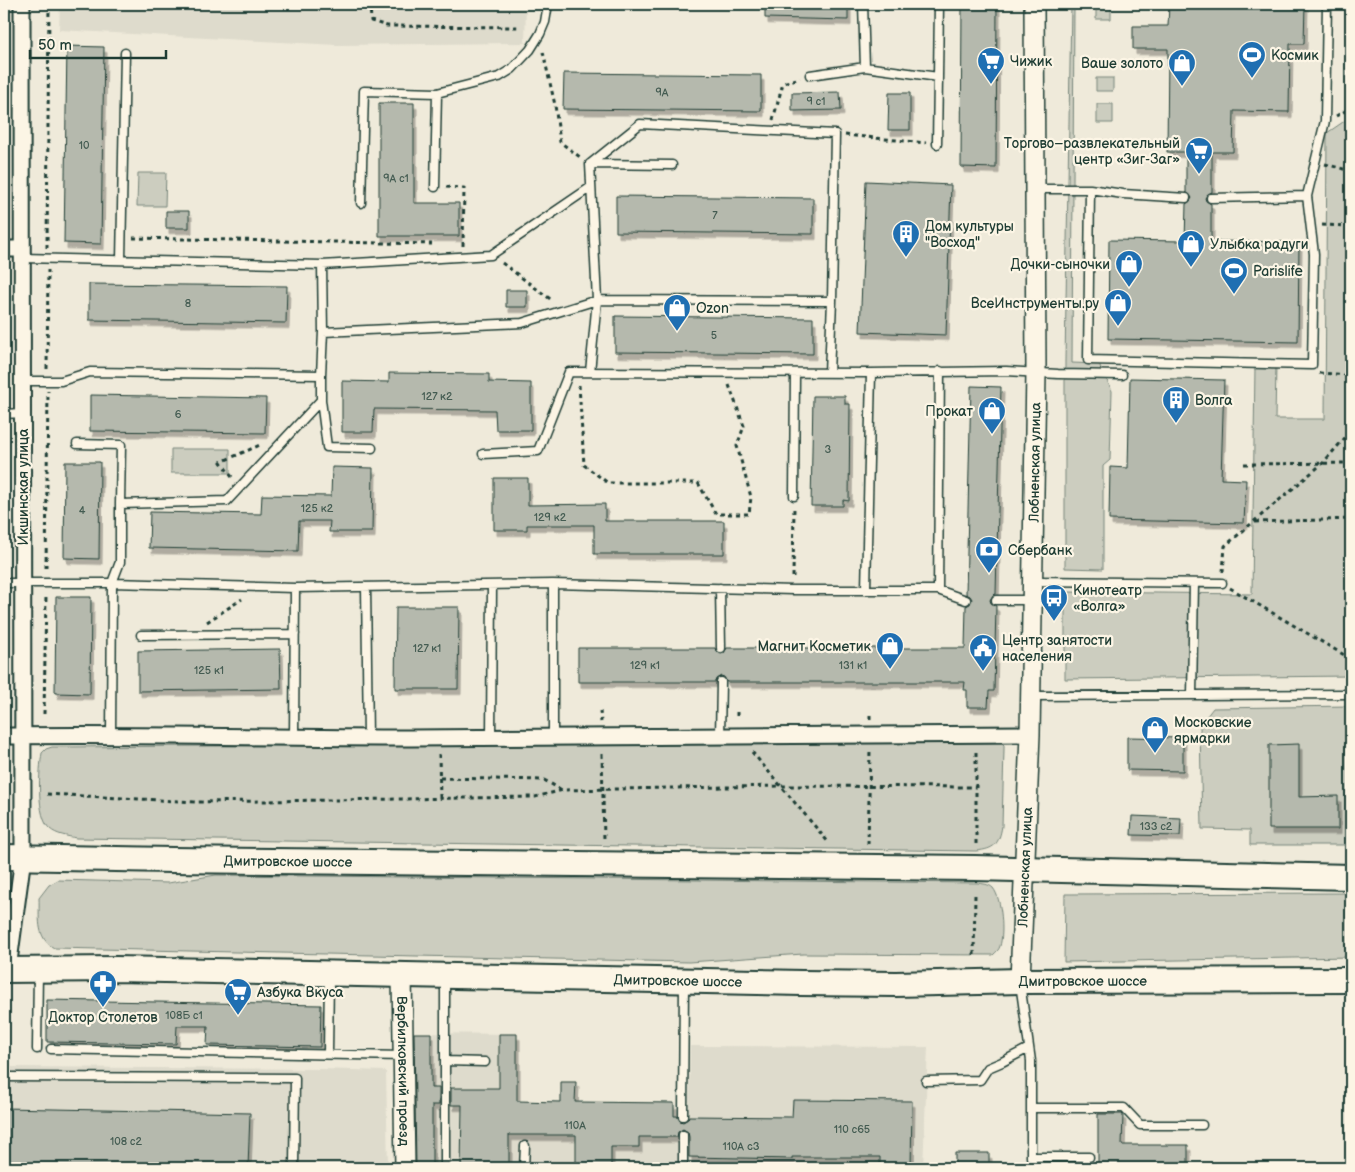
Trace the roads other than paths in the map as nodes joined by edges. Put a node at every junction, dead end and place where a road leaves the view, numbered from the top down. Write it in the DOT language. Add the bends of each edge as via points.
graph roads {
  1 [pos="22,4"];
  2 [pos="548,4"];
  3 [pos="862,4"];
  4 [pos="939,4"];
  5 [pos="1034,4"];
  6 [pos="1327,4"];
  7 [pos="124,52"];
  8 [pos="865,67"];
  9 [pos="810,75"];
  10 [pos="938,77"];
  11 [pos="437,93"];
  12 [pos="937,144"];
  13 [pos="590,164"];
  14 [pos="672,165"];
  15 [pos="592,186"];
  16 [pos="435,187"];
  17 [pos="1035,189"];
  18 [pos="1090,189"];
  19 [pos="1307,196"];
  20 [pos="1186,198"];
  21 [pos="1212,198"];
  22 [pos="361,203"];
  23 [pos="4,248"];
  24 [pos="22,254"];
  25 [pos="121,260"];
  26 [pos="322,265"];
  27 [pos="596,300"];
  28 [pos="832,301"];
  29 [pos="323,332"];
  30 [pos="940,371"];
  31 [pos="590,372"];
  32 [pos="1036,372"];
  33 [pos="794,373"];
  34 [pos="829,373"];
  35 [pos="871,374"];
  36 [pos="321,375"];
  37 [pos="1122,375"];
  38 [pos="22,381"];
  39 [pos="321,400"];
  40 [pos="22,413"];
  41 [pos="4,414"];
  42 [pos="77,444"];
  43 [pos="372,448"];
  44 [pos="483,454"];
  45 [pos="794,496"];
  46 [pos="120,504"];
  47 [pos="1032,581"];
  48 [pos="4,583"];
  49 [pos="112,583"];
  50 [pos="1194,583"];
  51 [pos="1222,583"];
  52 [pos="23,584"];
  53 [pos="553,584"];
  54 [pos="492,585"];
  55 [pos="366,587"];
  56 [pos="295,588"];
  57 [pos="720,588"];
  58 [pos="866,589"];
  59 [pos="938,590"];
  60 [pos="966,600"];
  61 [pos="996,600"];
  62 [pos="1032,600"];
  63 [pos="295,634"];
  64 [pos="142,635"];
  65 [pos="721,648"];
  66 [pos="721,682"];
  67 [pos="1351,694"];
  68 [pos="1192,695"];
  69 [pos="1030,696"];
  70 [pos="1030,734"];
  71 [pos="4,736"];
  72 [pos="23,736"];
  73 [pos="111,736"];
  74 [pos="720,736"];
  75 [pos="294,738"];
  76 [pos="368,738"];
  77 [pos="491,738"];
  78 [pos="553,738"];
  79 [pos="13,857"];
  80 [pos="1024,869"];
  81 [pos="1351,876"];
  82 [pos="38,969"];
  83 [pos="6,970"];
  84 [pos="329,974"];
  85 [pos="402,975"];
  86 [pos="446,976"];
  87 [pos="1351,980"];
  88 [pos="684,981"];
  89 [pos="1020,981"];
  90 [pos="1029,1048"];
  91 [pos="37,1049"];
  92 [pos="51,1049"];
  93 [pos="328,1054"];
  94 [pos="403,1056"];
  95 [pos="445,1061"];
  96 [pos="485,1062"];
  97 [pos="4,1077"];
  98 [pos="926,1081"];
  99 [pos="1032,1108"];
  100 [pos="684,1116"];
  101 [pos="1202,1125"];
  102 [pos="683,1135"];
  103 [pos="525,1146"];
  104 [pos="1089,1157"];
  105 [pos="294,1168"];
  106 [pos="405,1168"];
  107 [pos="445,1168"];
  108 [pos="524,1168"];
  109 [pos="683,1168"];
  1 -- 24 [label="street, Икшинская улица"];
  2 -- 11 [label="lane" via="540,34 512,69 499,77"];
  3 -- 8 [label="lane"];
  4 -- 10 [label="lane"];
  5 -- 17 [label="street, Лобненская улица"];
  6 -- 19 [label="lane" via="1325,121"];
  7 -- 25 [label="lane"];
  8 -- 9 [label="lane"];
  8 -- 10 [label="lane"];
  10 -- 12 [label="lane"];
  11 -- 16 [label="lane"];
  11 -- 22 [label="lane" via="364,91"];
  13 -- 14 [label="lane"];
  13 -- 15 [label="lane"];
  13 -- 28 [label="lane" via="640,124 835,134"];
  15 -- 26 [label="lane" via="491,255"];
  15 -- 27 [label="lane"];
  17 -- 18 [label="lane"];
  17 -- 32 [label="street, Лобненская улица"];
  18 -- 19 [label="lane" via="1088,360 1312,365 1314,254"];
  18 -- 20 [label="lane"];
  19 -- 21 [label="lane"];
  23 -- 24 [label="street"];
  24 -- 25 [label="lane"];
  24 -- 38 [label="street, Икшинская улица"];
  25 -- 26 [label="lane"];
  26 -- 29 [label="lane"];
  27 -- 28 [label="lane"];
  27 -- 29 [label="lane" via="522,323"];
  27 -- 31 [label="lane"];
  28 -- 34 [label="lane"];
  29 -- 36 [label="lane"];
  30 -- 32 [label="lane"];
  30 -- 35 [label="lane"];
  30 -- 59 [label="lane"];
  31 -- 33 [label="lane"];
  31 -- 44 [label="lane" via="569,372 538,451"];
  32 -- 37 [label="lane"];
  32 -- 47 [label="street, Лобненская улица"];
  33 -- 34 [label="lane"];
  33 -- 45 [label="lane"];
  34 -- 35 [label="lane"];
  35 -- 58 [label="lane"];
  36 -- 38 [label="lane" via="90,372 62,381"];
  36 -- 39 [label="lane"];
  38 -- 40 [label="street, Икшинская улица"];
  39 -- 43 [label="lane" via="327,447"];
  39 -- 46 [label="lane" via="227,501"];
  40 -- 41 [label="lane"];
  40 -- 52 [label="street, Икшинская улица"];
  42 -- 46 [label="lane" via="121,445"];
  46 -- 49 [label="lane" via="120,562"];
  47 -- 50 [label="lane"];
  47 -- 62 [label="street, Лобненская улица"];
  48 -- 52 [label="lane"];
  49 -- 52 [label="lane"];
  49 -- 56 [label="lane"];
  49 -- 73 [label="lane"];
  50 -- 51 [label="lane"];
  50 -- 68 [label="lane"];
  52 -- 72 [label="street, Икшинская улица"];
  53 -- 54 [label="lane"];
  53 -- 57 [label="lane"];
  53 -- 78 [label="lane"];
  54 -- 55 [label="lane"];
  54 -- 77 [label="lane"];
  55 -- 56 [label="lane"];
  55 -- 76 [label="lane"];
  56 -- 63 [label="lane"];
  57 -- 58 [label="lane"];
  57 -- 65 [label="lane"];
  58 -- 59 [label="lane"];
  59 -- 60 [label="lane"];
  61 -- 62 [label="lane"];
  62 -- 69 [label="street, Лобненская улица"];
  63 -- 64 [label="lane"];
  63 -- 75 [label="lane"];
  66 -- 74 [label="lane"];
  67 -- 68 [label="lane"];
  68 -- 69 [label="lane"];
  69 -- 70 [label="street, Лобненская улица"];
  70 -- 74 [label="street"];
  70 -- 80 [label="street, Лобненская улица"];
  71 -- 72 [label="street"];
  72 -- 73 [label="street"];
  72 -- 79 [label="street, Икшинская улица"];
  73 -- 75 [label="street"];
  74 -- 78 [label="street"];
  75 -- 76 [label="street"];
  76 -- 77 [label="street"];
  77 -- 78 [label="street"];
  79 -- 80 [label="main road, Дмитровское шоссе"];
  79 -- 83 [label="street, Икшинская улица"];
  80 -- 81 [label="main road, Дмитровское шоссе"];
  80 -- 89 [label="street, Лобненская улица"];
  82 -- 83 [label="main road, Дмитровское шоссе"];
  82 -- 84 [label="main road, Дмитровское шоссе"];
  82 -- 91 [label="lane"];
  84 -- 85 [label="main road, Дмитровское шоссе"];
  84 -- 93 [label="lane"];
  85 -- 86 [label="main road, Дмитровское шоссе"];
  85 -- 94 [label="street, Вербилковский проезд"];
  86 -- 88 [label="main road, Дмитровское шоссе"];
  86 -- 95 [label="lane"];
  87 -- 89 [label="main road, Дмитровское шоссе"];
  88 -- 89 [label="main road, Дмитровское шоссе" via="896,984"];
  88 -- 100 [label="lane"];
  89 -- 90 [label="lane"];
  90 -- 98 [label="lane" via="988,1068 980,1080"];
  90 -- 99 [label="lane"];
  92 -- 93 [label="lane"];
  93 -- 94 [label="lane"];
  94 -- 106 [label="street, Вербилковский проезд"];
  95 -- 96 [label="lane"];
  95 -- 107 [label="lane"];
  97 -- 105 [label="lane" via="295,1078"];
  99 -- 101 [label="lane" via="1124,1108 1140,1125"];
  99 -- 104 [label="lane" via="1031,1157"];
  102 -- 109 [label="lane"];
  103 -- 108 [label="lane"];
}
